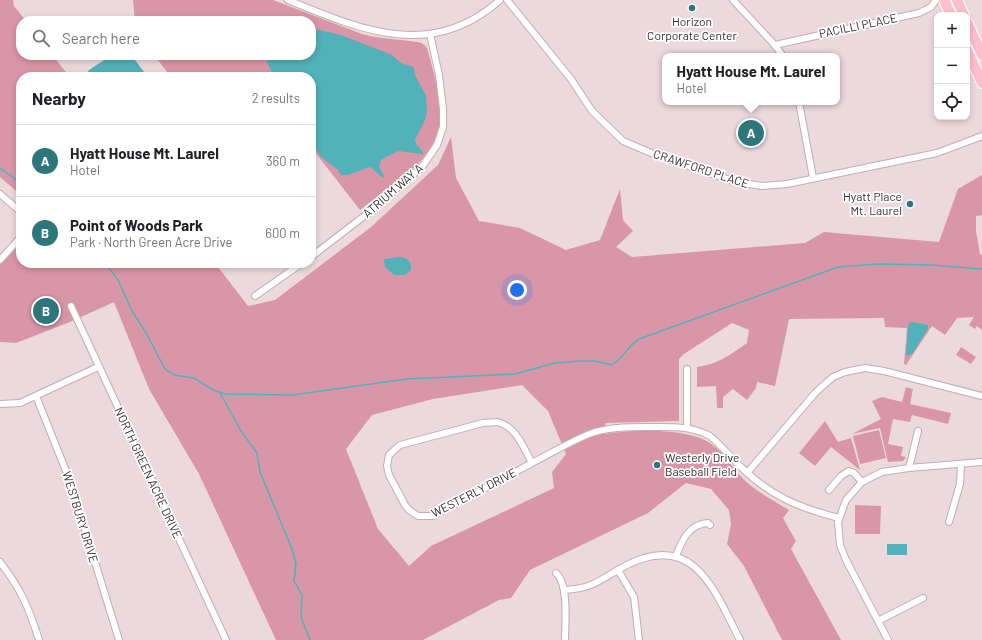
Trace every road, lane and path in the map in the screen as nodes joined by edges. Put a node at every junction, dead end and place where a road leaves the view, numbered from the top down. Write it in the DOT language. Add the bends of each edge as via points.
graph roads {
  1 [pos="288,0"];
  2 [pos="500,0"];
  3 [pos="507,0"];
  4 [pos="733,0"];
  5 [pos="936,0"];
  6 [pos="944,0"];
  7 [pos="957,0"];
  8 [pos="950,12"];
  9 [pos="963,12"];
  10 [pos="970,29"];
  11 [pos="430,34"];
  12 [pos="775,45"];
  13 [pos="781,53"];
  14 [pos="982,55"];
  15 [pos="970,57"];
  16 [pos="982,83"];
  17 [pos="800,105"];
  18 [pos="982,136"];
  19 [pos="813,178"];
  20 [pos="0,194"];
  21 [pos="16,208"];
  22 [pos="16,242"];
  23 [pos="316,253"];
  24 [pos="0,260"];
  25 [pos="295,268"];
  26 [pos="255,296"];
  27 [pos="71,306"];
  28 [pos="98,367"];
  29 [pos="687,369"];
  30 [pos="36,396"];
  31 [pos="982,396"];
  32 [pos="0,404"];
  33 [pos="687,428"];
  34 [pos="918,432"];
  35 [pos="982,462"];
  36 [pos="532,463"];
  37 [pos="960,464"];
  38 [pos="909,468"];
  39 [pos="747,472"];
  40 [pos="862,482"];
  41 [pos="829,490"];
  42 [pos="839,518"];
  43 [pos="949,522"];
  44 [pos="710,525"];
  45 [pos="676,556"];
  46 [pos="0,562"];
  47 [pos="618,570"];
  48 [pos="556,573"];
  49 [pos="564,590"];
  50 [pos="923,598"];
  51 [pos="878,621"];
  52 [pos="39,640"];
  53 [pos="119,640"];
  54 [pos="226,640"];
  55 [pos="565,640"];
  56 [pos="640,640"];
  57 [pos="740,640"];
  58 [pos="888,640"];
  1 -- 11 [label="street" via="370,30 408,35"];
  2 -- 11 [label="street" via="467,24 444,33"];
  3 -- 19 [label="street, CRAWFORD PLACE" via="571,79 592,111 623,141 656,155 745,184 770,186"];
  4 -- 12 [label="street"];
  5 -- 12 [label="street, PACILLI PLACE" via="928,9 912,14"];
  6 -- 8 [label="highway"];
  7 -- 9 [label="highway"];
  10 -- 14 [label="highway"];
  11 -- 23 [label="street, ATRIUM WAY A" via="443,109 443,127 435,149 419,170"];
  12 -- 13 [label="street"];
  15 -- 16 [label="highway"];
  17 -- 19 [label="street"];
  18 -- 19 [label="street, CRAWFORD PLACE" via="937,153"];
  20 -- 21 [label="street"];
  22 -- 24 [label="street"];
  25 -- 26 [label="street"];
  27 -- 28 [label="street, NORTH GREEN ACRE DRIVE"];
  28 -- 30 [label="street"];
  28 -- 54 [label="street, NORTH GREEN ACRE DRIVE"];
  29 -- 33 [label="street"];
  30 -- 32 [label="street" via="20,403"];
  30 -- 53 [label="street, WESTBURY DRIVE" via="70,482"];
  31 -- 39 [label="street" via="878,369 845,372 832,377 816,392"];
  33 -- 36 [label="street, WESTERLY DRIVE" via="634,427 603,430"];
  33 -- 39 [label="street, WESTERLY DRIVE" via="710,436"];
  34 -- 38 [label="street"];
  35 -- 37 [label="street"];
  36 -- 36 [label="street, WESTERLY DRIVE" via="512,429 497,422 400,445 390,455 387,466 394,485 409,510 418,516 428,517"];
  37 -- 38 [label="street"];
  37 -- 43 [label="street" via="961,480"];
  38 -- 40 [label="street" via="882,472"];
  39 -- 42 [label="street, WESTERLY DRIVE" via="771,492 794,505"];
  40 -- 41 [label="street" via="849,471"];
  40 -- 42 [label="street" via="846,500"];
  42 -- 51 [label="street" via="838,537 843,552"];
  44 -- 45 [label="street" via="700,524 689,531"];
  45 -- 47 [label="street" via="658,554 644,557"];
  45 -- 57 [label="street" via="692,564 705,578"];
  46 -- 52 [label="street" via="27,605"];
  47 -- 49 [label="street" via="589,587"];
  47 -- 56 [label="street" via="634,597"];
  48 -- 49 [label="street"];
  49 -- 55 [label="street"];
  50 -- 51 [label="street"];
  51 -- 58 [label="street"];
}
